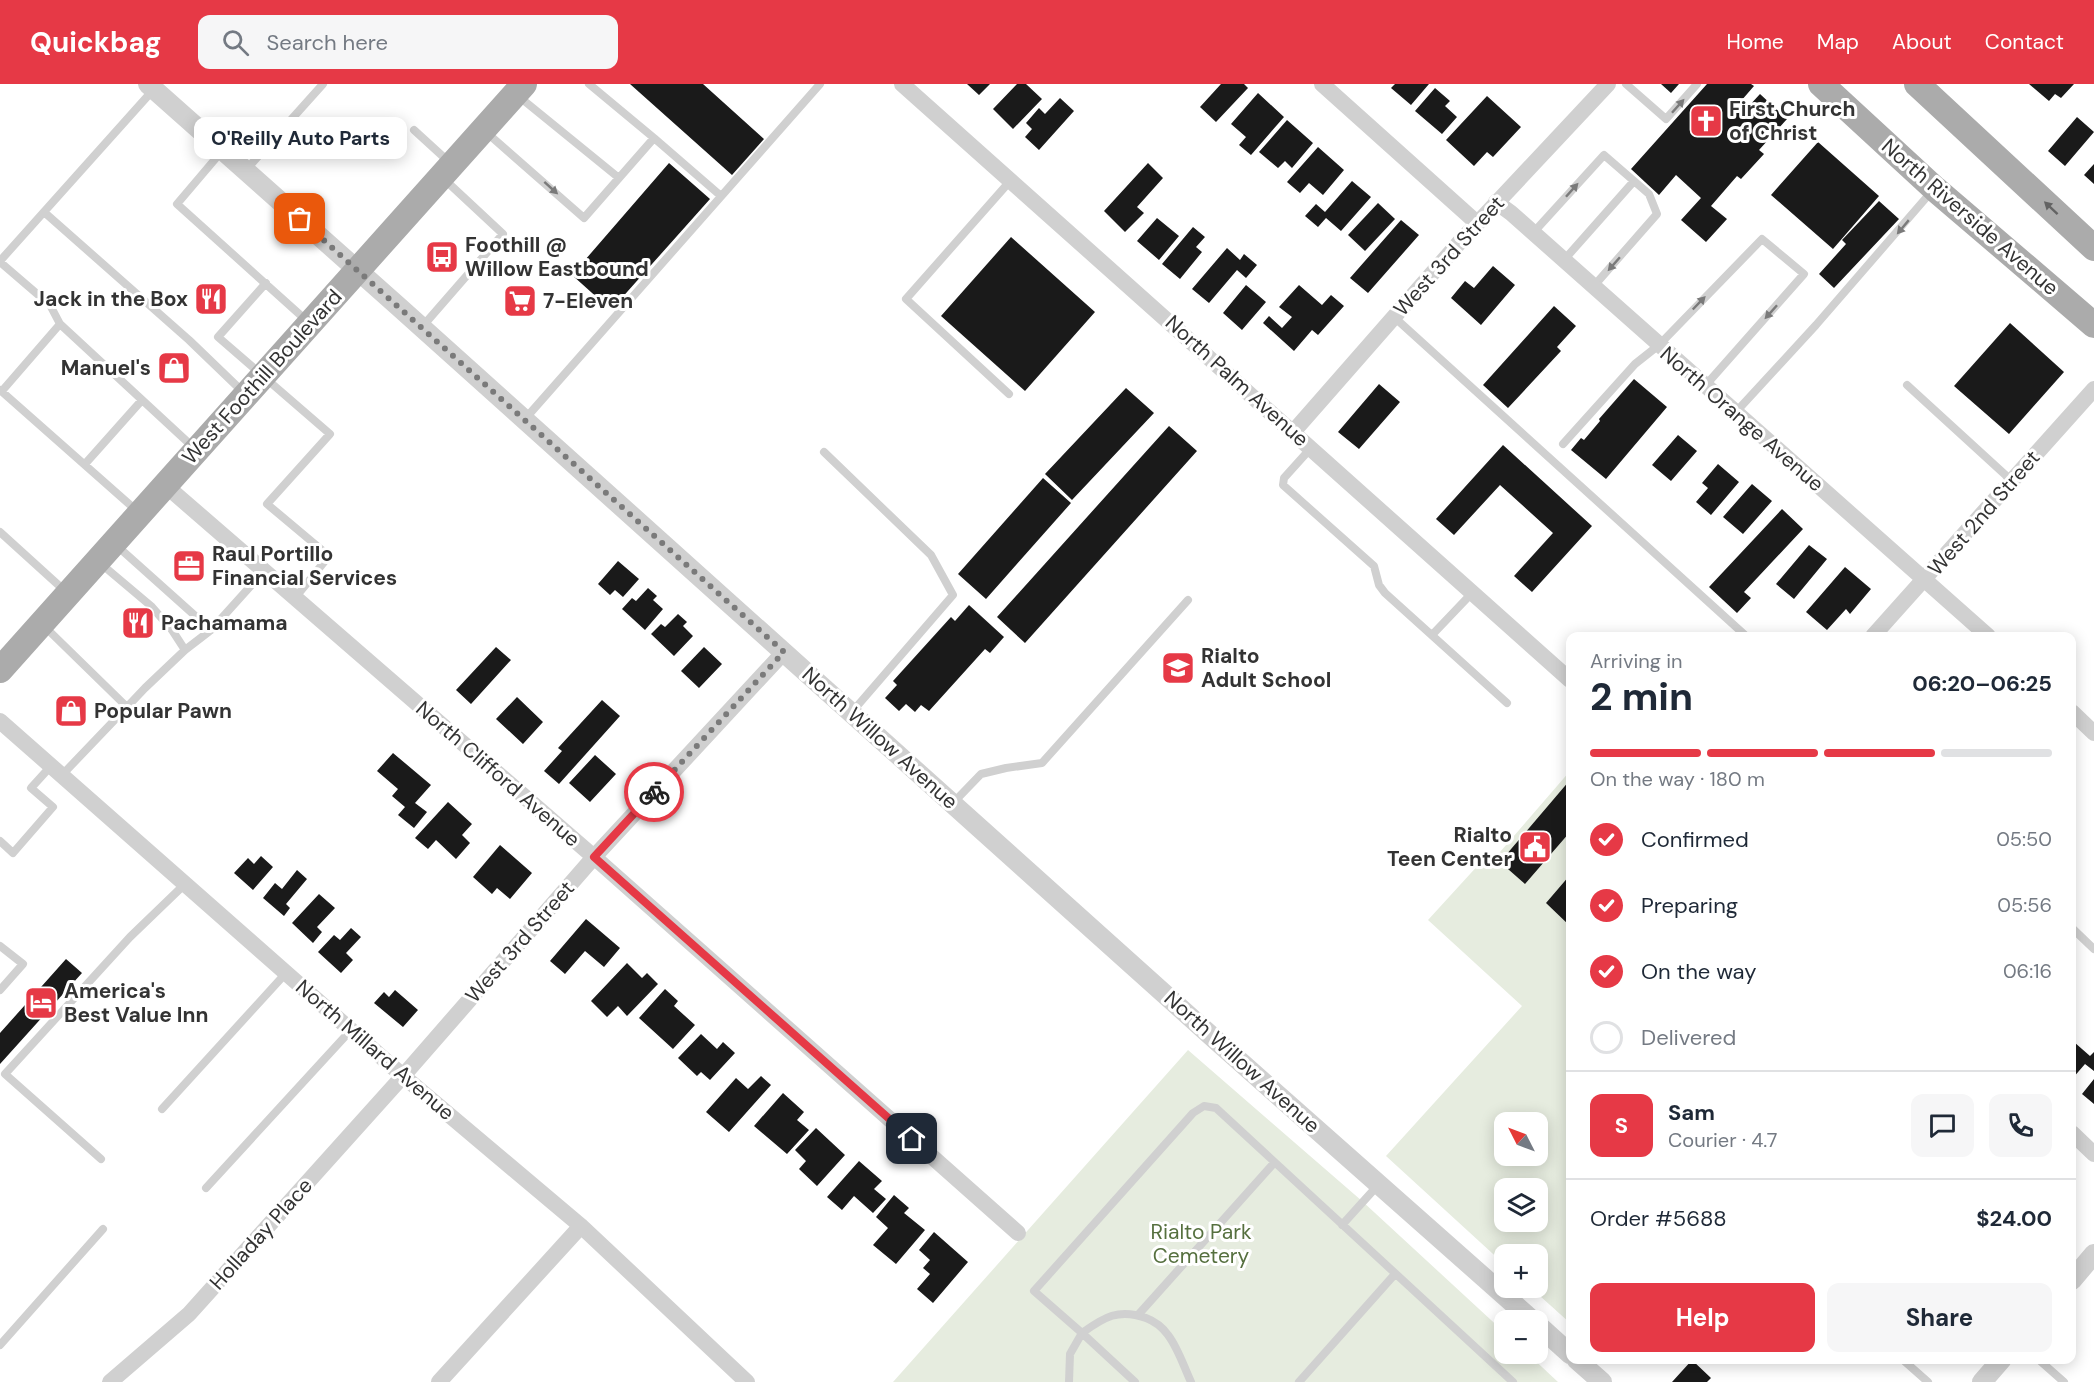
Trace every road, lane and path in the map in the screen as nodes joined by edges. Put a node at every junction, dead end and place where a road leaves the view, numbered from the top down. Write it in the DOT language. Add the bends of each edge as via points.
graph roads {
  1 [pos="323,84"];
  2 [pos="589,84"];
  3 [pos="820,84"];
  4 [pos="902,84"];
  5 [pos="1322,84"];
  6 [pos="1608,84"];
  7 [pos="1626,84"];
  8 [pos="1697,84"];
  9 [pos="1821,84"];
  10 [pos="1917,84"];
  11 [pos="154,86"];
  12 [pos="520,89"];
  13 [pos="414,130"];
  14 [pos="483,130"];
  15 [pos="654,138"];
  16 [pos="223,151"];
  17 [pos="245,171"];
  18 [pos="446,171"];
  19 [pos="620,178"];
  20 [pos="1011,180"];
  21 [pos="1634,181"];
  22 [pos="1935,189"];
  23 [pos="721,196"];
  24 [pos="1496,202"];
  25 [pos="44,212"];
  26 [pos="1477,223"];
  27 [pos="1533,233"];
  28 [pos="2094,248"];
  29 [pos="1564,260"];
  30 [pos="0,261"];
  31 [pos="358,270"];
  32 [pos="266,283"];
  33 [pos="1593,287"];
  34 [pos="1394,317"];
  35 [pos="310,323"];
  36 [pos="60,324"];
  37 [pos="2094,325"];
  38 [pos="422,327"];
  39 [pos="1659,345"];
  40 [pos="254,385"];
  41 [pos="1907,385"];
  42 [pos="1705,386"];
  43 [pos="2094,389"];
  44 [pos="1,390"];
  45 [pos="1009,394"];
  46 [pos="142,400"];
  47 [pos="1735,413"];
  48 [pos="524,419"];
  49 [pos="1294,431"];
  50 [pos="1563,444"];
  51 [pos="1311,447"];
  52 [pos="196,450"];
  53 [pos="824,452"];
  54 [pos="85,464"];
  55 [pos="2012,482"];
  56 [pos="165,485"];
  57 [pos="139,513"];
  58 [pos="0,532"];
  59 [pos="105,552"];
  60 [pos="264,571"];
  61 [pos="1925,579"];
  62 [pos="1473,592"];
  63 [pos="68,594"];
  64 [pos="295,598"];
  65 [pos="1188,600"];
  66 [pos="41,624"];
  67 [pos="211,630"];
  68 [pos="1742,632"];
  69 [pos="1877,632"];
  70 [pos="1984,632"];
  71 [pos="1432,635"];
  72 [pos="185,650"];
  73 [pos="784,652"];
  74 [pos="0,670"];
  75 [pos="1566,676"];
  76 [pos="1507,703"];
  77 [pos="127,707"];
  78 [pos="851,712"];
  79 [pos="2076,716"];
  80 [pos="0,721"];
  81 [pos="2094,733"];
  82 [pos="56,771"];
  83 [pos="953,804"];
  84 [pos="0,841"];
  85 [pos="594,857"];
  86 [pos="185,884"];
  87 [pos="2076,932"];
  88 [pos="0,945"];
  89 [pos="2094,949"];
  90 [pos="286,973"];
  91 [pos="0,990"];
  92 [pos="351,1029"];
  93 [pos="404,1076"];
  94 [pos="162,1109"];
  95 [pos="2076,1137"];
  96 [pos="2094,1154"];
  97 [pos="101,1159"];
  98 [pos="1274,1163"];
  99 [pos="1379,1184"];
  100 [pos="206,1188"];
  101 [pos="1342,1225"];
  102 [pos="581,1226"];
  103 [pos="103,1228"];
  104 [pos="1018,1233"];
  105 [pos="2092,1260"];
  106 [pos="1395,1274"];
  107 [pos="2076,1276"];
  108 [pos="1521,1310"];
  109 [pos="1138,1315"];
  110 [pos="1082,1333"];
  111 [pos="1548,1334"];
  112 [pos="0,1345"];
  113 [pos="1566,1349"];
  114 [pos="1582,1364"];
  115 [pos="1908,1364"];
  116 [pos="1998,1364"];
  117 [pos="2044,1364"];
  118 [pos="110,1382"];
  119 [pos="439,1382"];
  120 [pos="747,1382"];
  121 [pos="1069,1382"];
  122 [pos="1136,1382"];
  123 [pos="1191,1382"];
  124 [pos="1299,1382"];
  125 [pos="1513,1382"];
  126 [pos="1602,1382"];
  127 [pos="1928,1382"];
  128 [pos="1982,1382"];
  129 [pos="2064,1382"];
  1 -- 17 [label="lane"];
  2 -- 15 [label="lane"];
  3 -- 23 [label="lane"];
  4 -- 20 [label="street, North Palm Avenue"];
  5 -- 26 [label="street"];
  6 -- 24 [label="street, West 3rd Street"];
  7 -- 8 [label="lane, one-way" via="1666,119"];
  9 -- 22 [label="main road, North Riverside Avenue"];
  28 -- 10 [label="main road, one-way"];
  11 -- 16 [label="street, North Willow Avenue"];
  11 -- 25 [label="lane"];
  12 -- 14 [label="main road, West Foothill Boulevard"];
  12 -- 19 [label="lane"];
  13 -- 18 [label="lane"];
  14 -- 18 [label="main road, West Foothill Boulevard"];
  14 -- 19 [label="lane, one-way" via="584,218"];
  15 -- 19 [label="lane"];
  15 -- 23 [label="lane"];
  16 -- 17 [label="street, North Willow Avenue"];
  16 -- 32 [label="lane" via="177,204"];
  17 -- 31 [label="street, North Willow Avenue"];
  18 -- 31 [label="main road, West Foothill Boulevard"];
  18 -- 38 [label="lane" via="503,234"];
  20 -- 45 [label="lane" via="906,299"];
  20 -- 49 [label="street, North Palm Avenue"];
  27 -- 21 [label="lane, one-way" via="1604,155"];
  21 -- 29 [label="lane"];
  21 -- 33 [label="lane, one-way" via="1649,194 1658,214"];
  22 -- 37 [label="main road, North Riverside Avenue"];
  22 -- 47 [label="lane, one-way"];
  23 -- 48 [label="lane"];
  24 -- 26 [label="street, West 3rd Street"];
  24 -- 27 [label="street, North Orange Avenue"];
  25 -- 30 [label="lane"];
  25 -- 40 [label="lane" via="189,340"];
  26 -- 34 [label="street, West 3rd Street"];
  27 -- 29 [label="street, North Orange Avenue"];
  29 -- 33 [label="street, North Orange Avenue"];
  30 -- 36 [label="lane" via="50,305"];
  31 -- 35 [label="main road, West Foothill Boulevard"];
  31 -- 38 [label="street, North Willow Avenue"];
  32 -- 35 [label="lane"];
  32 -- 40 [label="lane" via="218,337"];
  33 -- 39 [label="street, North Orange Avenue"];
  34 -- 49 [label="street, West 3rd Street"];
  34 -- 68 [label="lane"];
  35 -- 40 [label="main road, West Foothill Boulevard"];
  36 -- 44 [label="lane"];
  36 -- 46 [label="lane"];
  38 -- 48 [label="street, North Willow Avenue"];
  39 -- 42 [label="street, North Orange Avenue"];
  39 -- 42 [label="lane, one-way" via="1762,239 1804,274"];
  39 -- 50 [label="lane" via="1635,364"];
  40 -- 52 [label="main road, West Foothill Boulevard"];
  40 -- 64 [label="lane" via="330,434 267,504 329,556"];
  41 -- 55 [label="lane"];
  42 -- 47 [label="street, North Orange Avenue"];
  43 -- 55 [label="street, West 2nd Street"];
  44 -- 54 [label="lane"];
  46 -- 52 [label="lane"];
  46 -- 54 [label="lane"];
  47 -- 61 [label="street, North Orange Avenue"];
  48 -- 73 [label="street, North Willow Avenue"];
  49 -- 51 [label="street, North Palm Avenue"];
  51 -- 62 [label="street, North Palm Avenue"];
  51 -- 71 [label="lane" via="1284,478 1283,485 1374,566 1379,585"];
  52 -- 56 [label="main road, West Foothill Boulevard"];
  53 -- 78 [label="lane" via="931,555 953,595"];
  54 -- 57 [label="lane"];
  55 -- 61 [label="street, West 2nd Street"];
  56 -- 57 [label="main road, West Foothill Boulevard"];
  56 -- 60 [label="street, North Clifford Avenue"];
  57 -- 59 [label="main road, West Foothill Boulevard"];
  58 -- 63 [label="lane"];
  59 -- 63 [label="main road, West Foothill Boulevard"];
  59 -- 67 [label="lane"];
  59 -- 72 [label="lane"];
  60 -- 64 [label="street, North Clifford Avenue"];
  60 -- 67 [label="lane"];
  61 -- 69 [label="street, West 2nd Street"];
  61 -- 70 [label="street, North Orange Avenue"];
  62 -- 71 [label="lane"];
  62 -- 75 [label="street, North Palm Avenue"];
  63 -- 66 [label="main road, West Foothill Boulevard"];
  64 -- 85 [label="street, North Clifford Avenue"];
  65 -- 83 [label="lane" via="1042,763 981,774"];
  66 -- 74 [label="main road, West Foothill Boulevard"];
  66 -- 77 [label="lane"];
  67 -- 72 [label="lane"];
  71 -- 76 [label="lane"];
  72 -- 77 [label="lane"];
  73 -- 78 [label="street, North Willow Avenue"];
  73 -- 85 [label="street, West 3rd Street"];
  77 -- 82 [label="lane"];
  78 -- 83 [label="street, North Willow Avenue"];
  79 -- 81 [label="street"];
  80 -- 82 [label="street, North Millard Avenue"];
  82 -- 84 [label="lane" via="31,788 53,807 13,853"];
  82 -- 86 [label="street, North Millard Avenue"];
  83 -- 99 [label="street, North Willow Avenue"];
  85 -- 93 [label="street, West 3rd Street"];
  85 -- 104 [label="street, North Clifford Avenue"];
  86 -- 90 [label="street, North Millard Avenue"];
  86 -- 97 [label="lane" via="130,937 5,1074"];
  87 -- 89 [label="lane"];
  88 -- 91 [label="lane" via="23,964"];
  90 -- 92 [label="street, North Millard Avenue"];
  90 -- 94 [label="lane"];
  92 -- 93 [label="street, North Millard Avenue"];
  92 -- 100 [label="lane"];
  93 -- 102 [label="street, North Millard Avenue"];
  93 -- 118 [label="street, Holladay Place" via="189,1314"];
  95 -- 96 [label="street"];
  98 -- 101 [label="lane"];
  98 -- 109 [label="lane"];
  98 -- 110 [label="lane" via="1216,1108 1204,1106 1194,1113 1034,1291"];
  99 -- 101 [label="lane"];
  99 -- 108 [label="street, North Willow Avenue"];
  101 -- 106 [label="lane"];
  102 -- 119 [label="street"];
  102 -- 120 [label="street, North Millard Avenue"];
  103 -- 112 [label="lane"];
  105 -- 107 [label="street"];
  106 -- 124 [label="lane"];
  106 -- 125 [label="lane"];
  109 -- 110 [label="lane" via="1114,1314"];
  109 -- 123 [label="lane" via="1169,1336"];
  110 -- 121 [label="lane" via="1070,1354"];
  110 -- 122 [label="lane"];
  111 -- 113 [label="street"];
  114 -- 126 [label="street"];
  115 -- 127 [label="lane"];
  116 -- 128 [label="street"];
  117 -- 129 [label="lane"];
}
